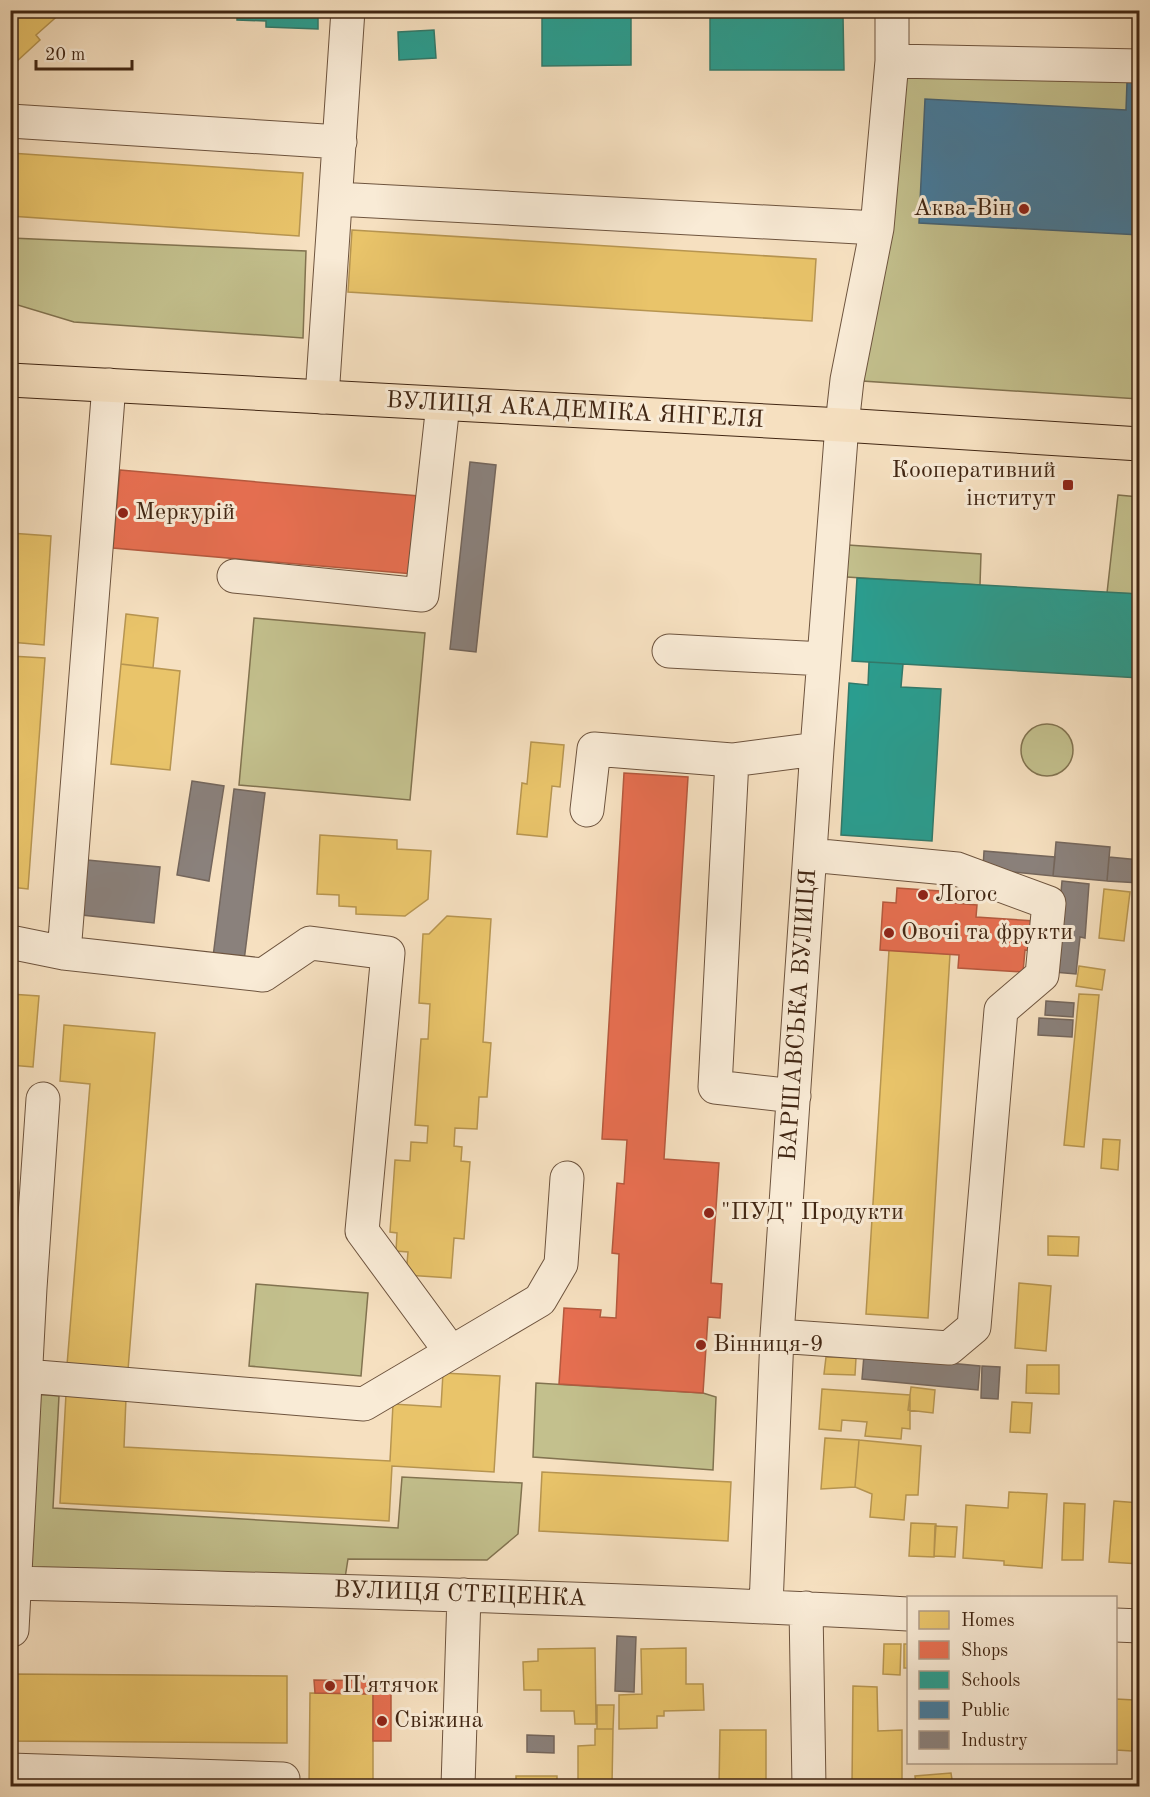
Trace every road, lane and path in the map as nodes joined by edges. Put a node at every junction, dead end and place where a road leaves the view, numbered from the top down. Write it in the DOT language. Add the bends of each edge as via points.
graph roads {
  1 [pos="348,10"];
  2 [pos="892,10"];
  3 [pos="892,61"];
  4 [pos="1140,66"];
  5 [pos="10,121"];
  6 [pos="340,142"];
  7 [pos="336,199"];
  8 [pos="877,228"];
  9 [pos="10,380"];
  10 [pos="109,386"];
  11 [pos="322,397"];
  12 [pos="443,404"];
  13 [pos="842,425"];
  14 [pos="1140,444"];
  15 [pos="234,576"];
  16 [pos="669,651"];
  17 [pos="824,659"];
  18 [pos="817,749"];
  19 [pos="732,760"];
  20 [pos="587,810"];
  21 [pos="810,855"];
  22 [pos="10,942"];
  23 [pos="64,953"];
  24 [pos="794,1096"];
  25 [pos="43,1100"];
  26 [pos="567,1178"];
  27 [pos="20,1287"];
  28 [pos="777,1336"];
  29 [pos="451,1352"];
  30 [pos="25,1376"];
  31 [pos="12,1583"];
  32 [pos="464,1595"];
  33 [pos="766,1606"];
  34 [pos="806,1608"];
  35 [pos="907,1614"];
  36 [pos="1117,1624"];
  37 [pos="1140,1626"];
  38 [pos="12,1630"];
  39 [pos="10,1770"];
  40 [pos="283,1786"];
  41 [pos="458,1786"];
  42 [pos="809,1786"];
  1 -- 6 [label="street"];
  2 -- 3 [label="street, ВАРШАВСЬКА ВУЛИЦЯ"];
  3 -- 4 [label="street"];
  3 -- 8 [label="street, ВАРШАВСЬКА ВУЛИЦЯ"];
  5 -- 6 [label="street"];
  6 -- 7 [label="street"];
  7 -- 8 [label="street"];
  7 -- 11 [label="street"];
  8 -- 13 [label="street, ВАРШАВСЬКА ВУЛИЦЯ"];
  9 -- 10 [label="main road, ВУЛИЦЯ АКАДЕМІКА ЯНГЕЛЯ"];
  10 -- 11 [label="main road, ВУЛИЦЯ АКАДЕМІКА ЯНГЕЛЯ"];
  10 -- 23 [label="street"];
  11 -- 12 [label="main road, ВУЛИЦЯ АКАДЕМІКА ЯНГЕЛЯ"];
  12 -- 13 [label="main road, ВУЛИЦЯ АКАДЕМІКА ЯНГЕЛЯ"];
  12 -- 15 [label="street" via="422,595"];
  13 -- 14 [label="main road, ВУЛИЦЯ АКАДЕМІКА ЯНГЕЛЯ"];
  13 -- 17 [label="street, ВАРШАВСЬКА ВУЛИЦЯ"];
  16 -- 17 [label="street"];
  17 -- 18 [label="street, ВАРШАВСЬКА ВУЛИЦЯ"];
  18 -- 19 [label="street"];
  18 -- 21 [label="street, ВАРШАВСЬКА ВУЛИЦЯ"];
  19 -- 20 [label="street" via="594,749"];
  19 -- 24 [label="street" via="715,1087"];
  21 -- 24 [label="street, ВАРШАВСЬКА ВУЛИЦЯ"];
  21 -- 28 [label="street" via="957,869 1048,903 1042,975 1001,1010 974,1327 949,1348"];
  22 -- 23 [label="street"];
  23 -- 29 [label="street" via="263,975 309,943 388,953 362,1231"];
  24 -- 28 [label="street, ВАРШАВСЬКА ВУЛИЦЯ"];
  25 -- 27 [label="street"];
  26 -- 29 [label="street" via="561,1264 540,1300"];
  27 -- 30 [label="street"];
  28 -- 33 [label="street, ВАРШАВСЬКА ВУЛИЦЯ"];
  29 -- 30 [label="street" via="364,1404"];
  30 -- 31 [label="street"];
  31 -- 32 [label="street, ВУЛИЦЯ СТЕЦЕНКА"];
  31 -- 38 [label="street"];
  32 -- 33 [label="street, ВУЛИЦЯ СТЕЦЕНКА"];
  32 -- 41 [label="street"];
  33 -- 34 [label="street, ВУЛИЦЯ СТЕЦЕНКА"];
  34 -- 35 [label="street, ВУЛИЦЯ СТЕЦЕНКА"];
  34 -- 42 [label="street"];
  36 -- 37 [label="street"];
  39 -- 40 [label="street" via="283,1779"];
}
